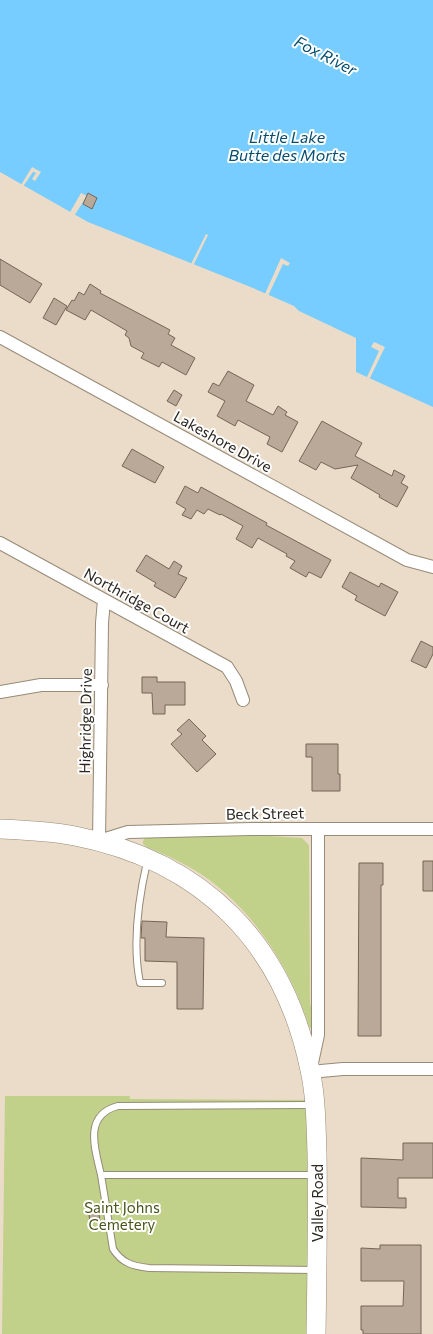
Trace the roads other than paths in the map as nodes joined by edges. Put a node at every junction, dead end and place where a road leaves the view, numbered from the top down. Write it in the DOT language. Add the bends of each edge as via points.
graph roads {
  1 [pos="0,337"];
  2 [pos="0,542"];
  3 [pos="433,567"];
  4 [pos="104,600"];
  5 [pos="102,685"];
  6 [pos="0,692"];
  7 [pos="243,700"];
  8 [pos="0,829"];
  9 [pos="318,829"];
  10 [pos="433,829"];
  11 [pos="99,841"];
  12 [pos="148,858"];
  13 [pos="162,983"];
  14 [pos="433,1069"];
  15 [pos="310,1072"];
  16 [pos="315,1105"];
  17 [pos="101,1175"];
  18 [pos="317,1175"];
  19 [pos="317,1270"];
  20 [pos="316,1334"];
  1 -- 3 [label="street, Lakeshore Drive" via="408,560"];
  2 -- 4 [label="street, Northridge Court"];
  4 -- 5 [label="street, Highridge Drive"];
  4 -- 7 [label="street, Northridge Court" via="227,668"];
  5 -- 6 [label="street" via="42,685"];
  5 -- 11 [label="street, Highridge Drive"];
  8 -- 11 [label="main road, Valley Road"];
  9 -- 10 [label="street, Beck Street"];
  9 -- 11 [label="street, Beck Street" via="128,832"];
  9 -- 15 [label="street, Valley Road" via="318,1035"];
  11 -- 12 [label="main road, Valley Road"];
  12 -- 13 [label="lane" via="140,892 136,964 140,983"];
  12 -- 15 [label="main road, Valley Road" via="174,870 207,892 241,924 258,946 286,992 297,1019"];
  14 -- 15 [label="street"];
  15 -- 16 [label="main road, Valley Road"];
  16 -- 17 [label="lane" via="128,1105 108,1108 94,1129"];
  16 -- 18 [label="main road, Valley Road"];
  17 -- 18 [label="lane"];
  17 -- 19 [label="lane" via="113,1248 125,1263 149,1268"];
  18 -- 19 [label="main road, Valley Road"];
  19 -- 20 [label="main road, Valley Road"];
}
